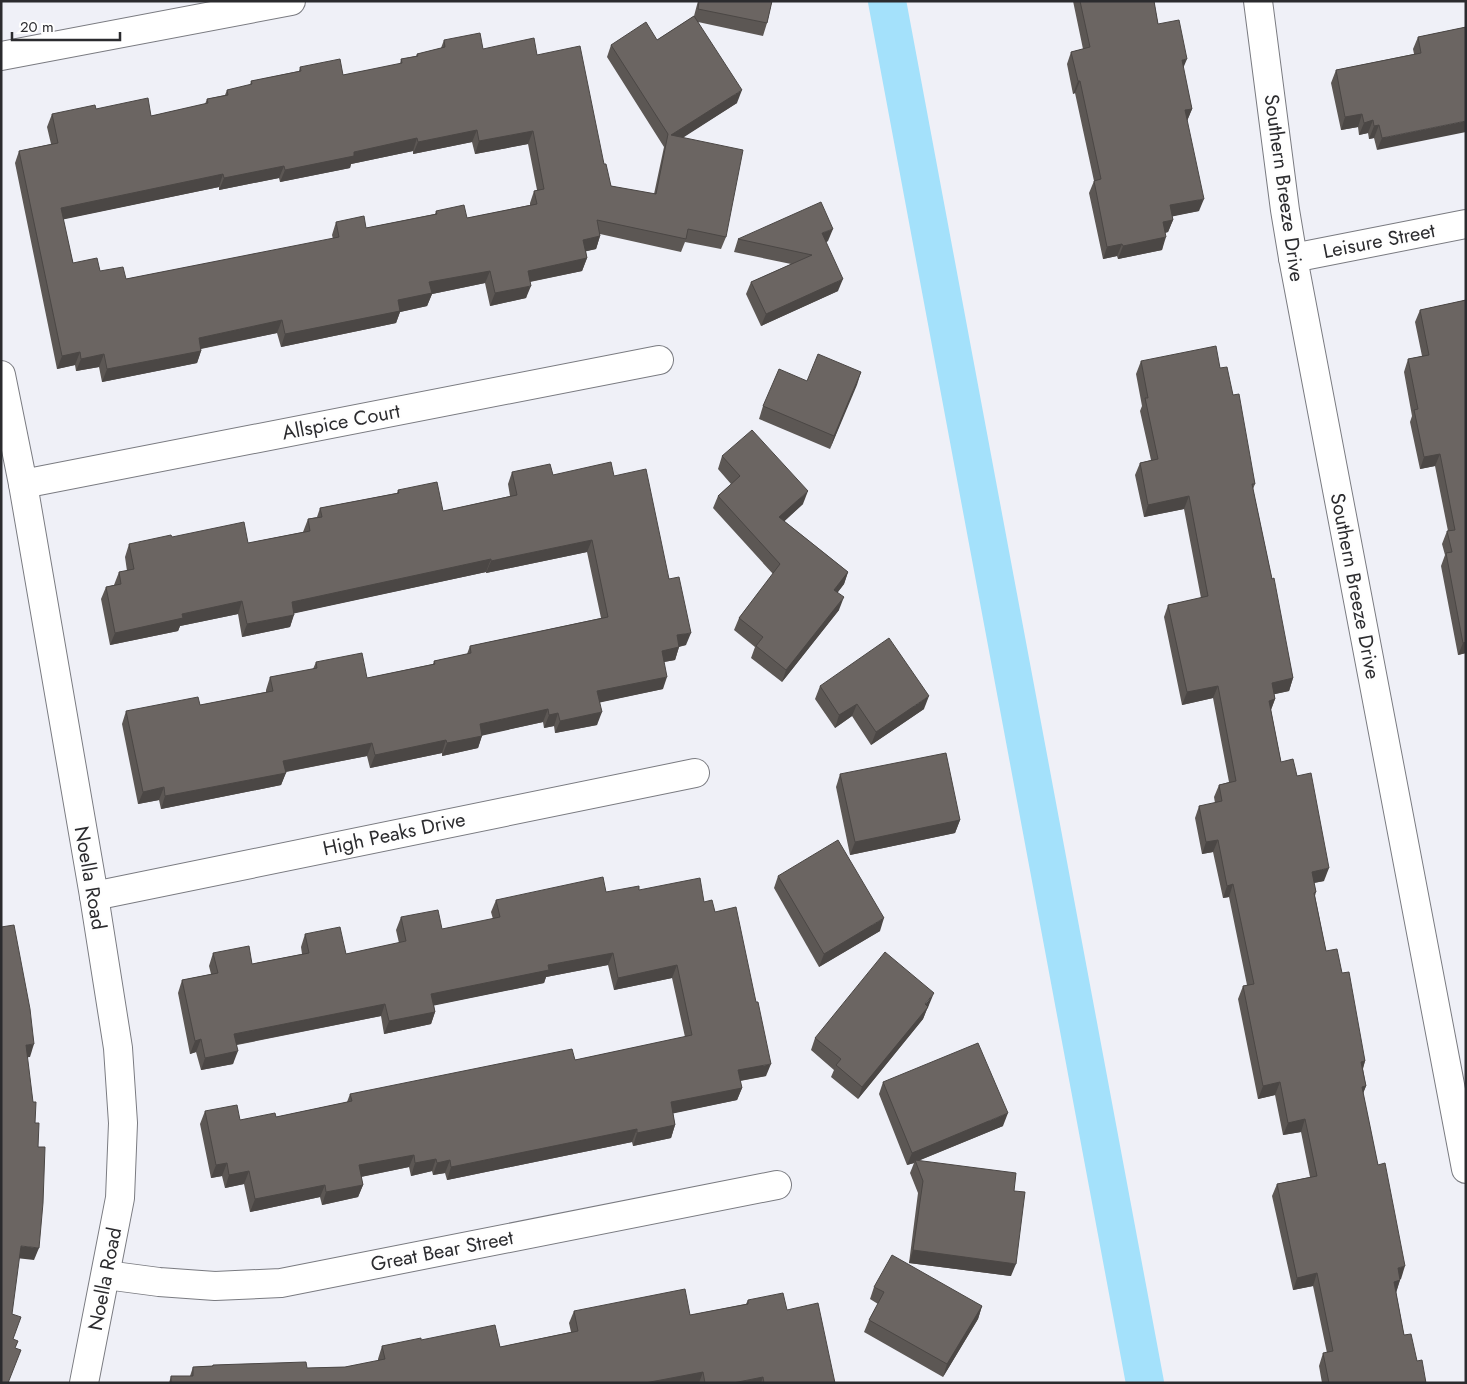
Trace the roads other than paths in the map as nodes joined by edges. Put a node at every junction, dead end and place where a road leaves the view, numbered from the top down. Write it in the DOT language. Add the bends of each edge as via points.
graph roads {
  1 [pos="291,1"];
  2 [pos="1258,1"];
  3 [pos="1,56"];
  4 [pos="1466,224"];
  5 [pos="1293,258"];
  6 [pos="659,360"];
  7 [pos="1,375"];
  8 [pos="23,484"];
  9 [pos="695,773"];
  10 [pos="94,896"];
  11 [pos="1466,1169"];
  12 [pos="776,1185"];
  13 [pos="106,1275"];
  14 [pos="84,1383"];
  1 -- 3 [label="street"];
  2 -- 5 [label="street, Southern Breeze Drive"];
  4 -- 5 [label="street, Leisure Street"];
  5 -- 11 [label="street, Southern Breeze Drive"];
  6 -- 8 [label="street, Allspice Court"];
  7 -- 8 [label="street, Noella Road"];
  8 -- 10 [label="street, Noella Road"];
  9 -- 10 [label="street, High Peaks Drive"];
  10 -- 13 [label="street, Noella Road" via="118,1048 124,1123 120,1198"];
  12 -- 13 [label="street, Great Bear Street" via="281,1282 215,1286"];
  13 -- 14 [label="street, Noella Road"];
}
